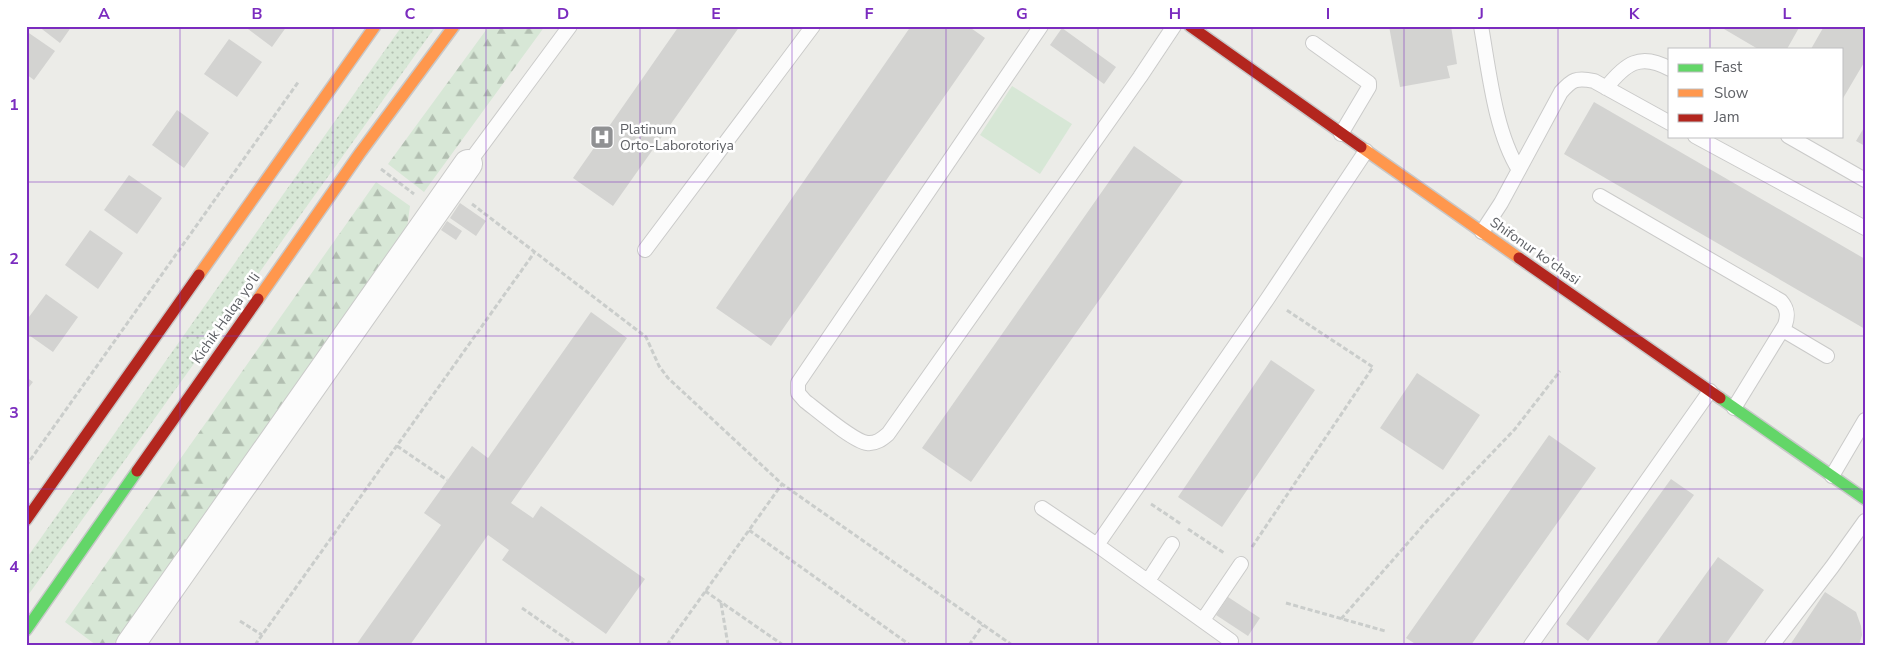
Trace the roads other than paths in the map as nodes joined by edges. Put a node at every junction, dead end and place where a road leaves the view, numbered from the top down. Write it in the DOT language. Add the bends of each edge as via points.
graph roads {
  1 [pos="375,26"];
  2 [pos="454,26"];
  3 [pos="570,26"];
  4 [pos="813,26"];
  5 [pos="1041,26"];
  6 [pos="1174,26"];
  7 [pos="1190,26"];
  8 [pos="1481,26"];
  9 [pos="1313,43"];
  10 [pos="1668,68"];
  11 [pos="1606,88"];
  12 [pos="1668,122"];
  13 [pos="1341,134"];
  14 [pos="1699,138"];
  15 [pos="1792,138"];
  16 [pos="1366,152"];
  17 [pos="468,164"];
  18 [pos="1519,170"];
  19 [pos="1865,180"];
  20 [pos="1600,196"];
  21 [pos="1865,228"];
  22 [pos="1482,232"];
  23 [pos="645,250"];
  24 [pos="1783,330"];
  25 [pos="1827,356"];
  26 [pos="1710,392"];
  27 [pos="1734,408"];
  28 [pos="1865,420"];
  29 [pos="1832,476"];
  30 [pos="1865,500"];
  31 [pos="1042,508"];
  32 [pos="26,520"];
  33 [pos="1865,521"];
  34 [pos="1172,544"];
  35 [pos="1097,545"];
  36 [pos="1241,564"];
  37 [pos="1148,581"];
  38 [pos="1203,620"];
  39 [pos="26,630"];
  40 [pos="26,639"];
  41 [pos="1231,641"];
  42 [pos="34,645"];
  43 [pos="130,645"];
  44 [pos="1531,645"];
  45 [pos="1772,645"];
  1 -- 32 [label="main road"];
  2 -- 39 [label="main road, Kichik Halqa yo'li" via="360,153"];
  3 -- 17 [label="lane"];
  4 -- 23 [label="lane"];
  5 -- 6 [label="lane" via="798,383 798,393 805,401 857,439 867,443 878,442 888,434"];
  7 -- 13 [label="main road, Shifonur ko'chasi"];
  8 -- 18 [label="lane" via="1501,130 1509,154"];
  9 -- 13 [label="lane" via="1369,83"];
  10 -- 11 [label="lane" via="1643,61 1631,63"];
  11 -- 12 [label="lane"];
  11 -- 18 [label="lane" via="1582,78 1571,81 1561,92"];
  13 -- 16 [label="main road, Shifonur ko'chasi"];
  14 -- 21 [label="lane"];
  15 -- 19 [label="lane"];
  16 -- 22 [label="main road, Shifonur ko'chasi"];
  16 -- 35 [label="lane"];
  17 -- 43 [label="street"];
  18 -- 22 [label="lane"];
  20 -- 24 [label="lane" via="1781,302 1788,316"];
  22 -- 26 [label="main road, Shifonur ko'chasi"];
  24 -- 25 [label="lane"];
  24 -- 27 [label="lane"];
  26 -- 27 [label="main road, Shifonur ko'chasi"];
  26 -- 44 [label="lane"];
  27 -- 29 [label="main road, Shifonur ko'chasi"];
  28 -- 29 [label="lane"];
  29 -- 30 [label="main road, Shifonur ko'chasi"];
  31 -- 35 [label="lane"];
  33 -- 45 [label="lane"];
  34 -- 37 [label="lane"];
  35 -- 37 [label="lane"];
  36 -- 38 [label="lane"];
  37 -- 38 [label="lane"];
  38 -- 41 [label="lane"];
  40 -- 42 [label="lane"];
}
